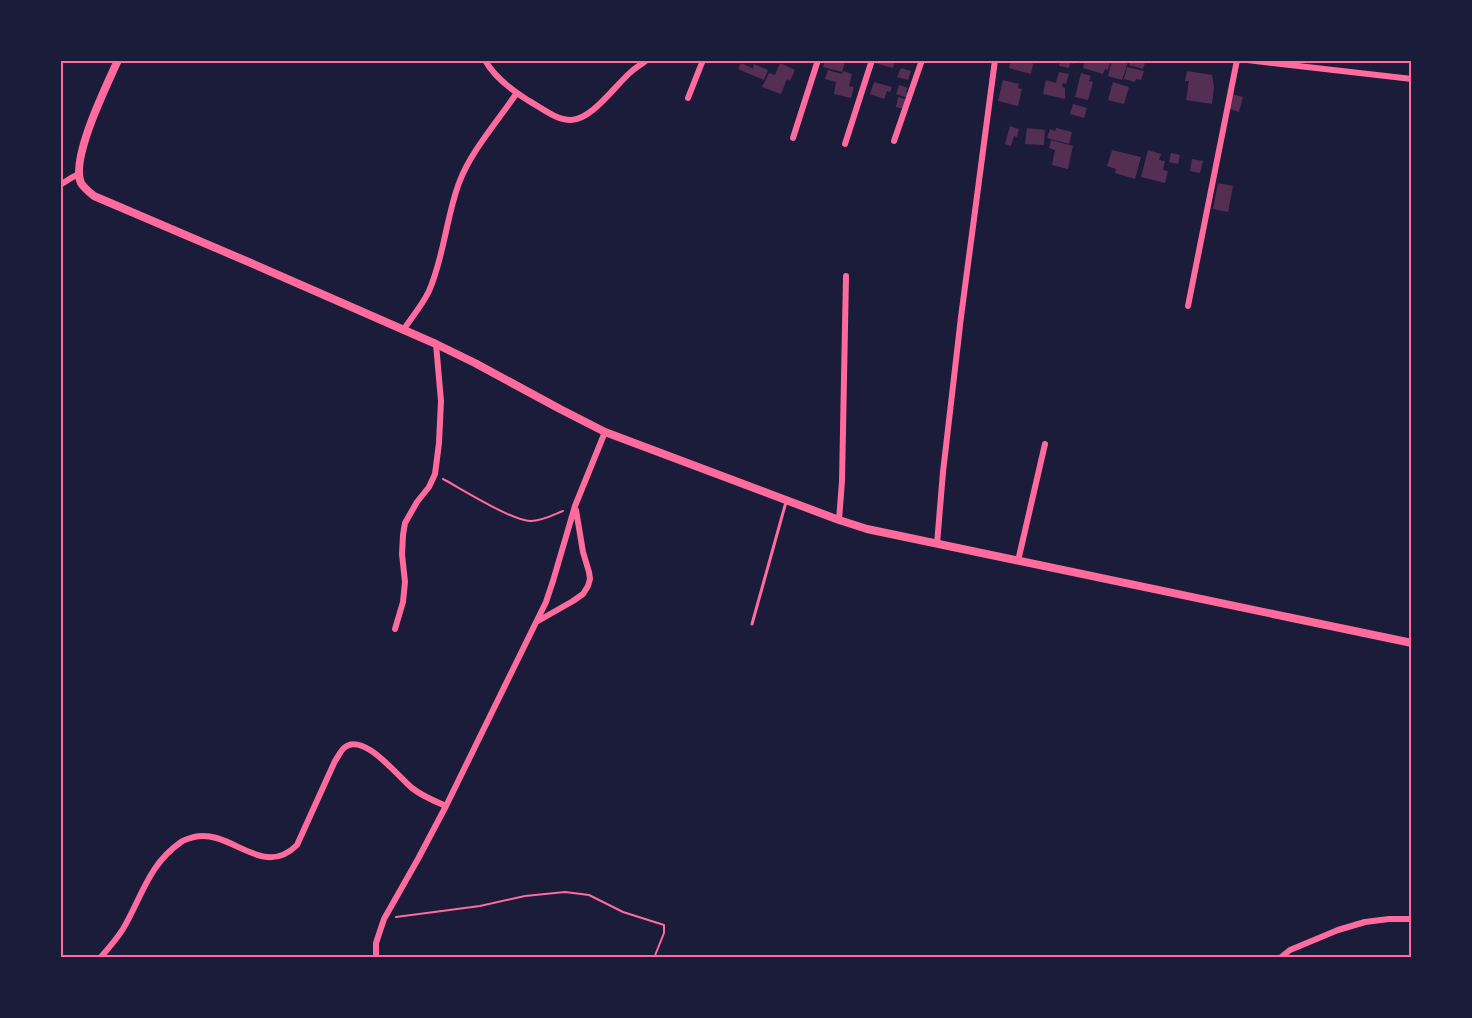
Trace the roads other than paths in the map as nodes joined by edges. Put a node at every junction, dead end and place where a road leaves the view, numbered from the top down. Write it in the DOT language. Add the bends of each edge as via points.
graph roads {
  1 [pos="118,60"];
  2 [pos="485,60"];
  3 [pos="647,60"];
  4 [pos="703,60"];
  5 [pos="818,60"];
  6 [pos="872,60"];
  7 [pos="922,60"];
  8 [pos="995,60"];
  9 [pos="1237,60"];
  10 [pos="1247,60"];
  11 [pos="1412,79"];
  12 [pos="516,94"];
  13 [pos="688,98"];
  14 [pos="793,138"];
  15 [pos="894,141"];
  16 [pos="844,144"];
  17 [pos="79,174"];
  18 [pos="60,185"];
  19 [pos="846,276"];
  20 [pos="1188,306"];
  21 [pos="404,329"];
  22 [pos="436,344"];
  23 [pos="605,432"];
  24 [pos="1045,444"];
  25 [pos="786,500"];
  26 [pos="575,506"];
  27 [pos="839,520"];
  28 [pos="937,544"];
  29 [pos="1018,561"];
  30 [pos="536,622"];
  31 [pos="752,624"];
  32 [pos="394,629"];
  33 [pos="1412,643"];
  34 [pos="446,806"];
  35 [pos="1412,919"];
  36 [pos="100,958"];
  37 [pos="376,958"];
  38 [pos="1280,958"];
  1 -- 17 [label="street" via="86,137"];
  2 -- 12 [label="street"];
  3 -- 12 [label="street" via="578,119 554,116"];
  4 -- 13 [label="street"];
  5 -- 14 [label="street"];
  6 -- 16 [label="street"];
  7 -- 15 [label="street"];
  8 -- 28 [label="street" via="960,317"];
  9 -- 20 [label="street"];
  10 -- 11 [label="street"];
  12 -- 21 [label="street" via="469,161 453,201 428,294"];
  17 -- 18 [label="street"];
  17 -- 21 [label="street" via="81,183 94,196"];
  19 -- 27 [label="street"];
  21 -- 22 [label="street"];
  22 -- 23 [label="street"];
  22 -- 32 [label="street" via="441,401 435,474 405,524 403,602"];
  23 -- 25 [label="street"];
  23 -- 26 [label="street"];
  24 -- 29 [label="street"];
  25 -- 27 [label="street"];
  25 -- 31 [label="lane"];
  26 -- 30 [label="street" via="554,581"];
  26 -- 30 [label="street" via="589,572 588,586 573,601"];
  27 -- 28 [label="street"];
  28 -- 29 [label="street"];
  29 -- 33 [label="street"];
  30 -- 34 [label="street"];
  34 -- 36 [label="street" via="411,787 377,755 350,744 335,761 297,845 289,853 264,857 209,837 183,840 158,863 124,927"];
  34 -- 37 [label="street" via="384,919 375,943"];
  35 -- 38 [label="street" via="1365,922 1290,950"];
}
